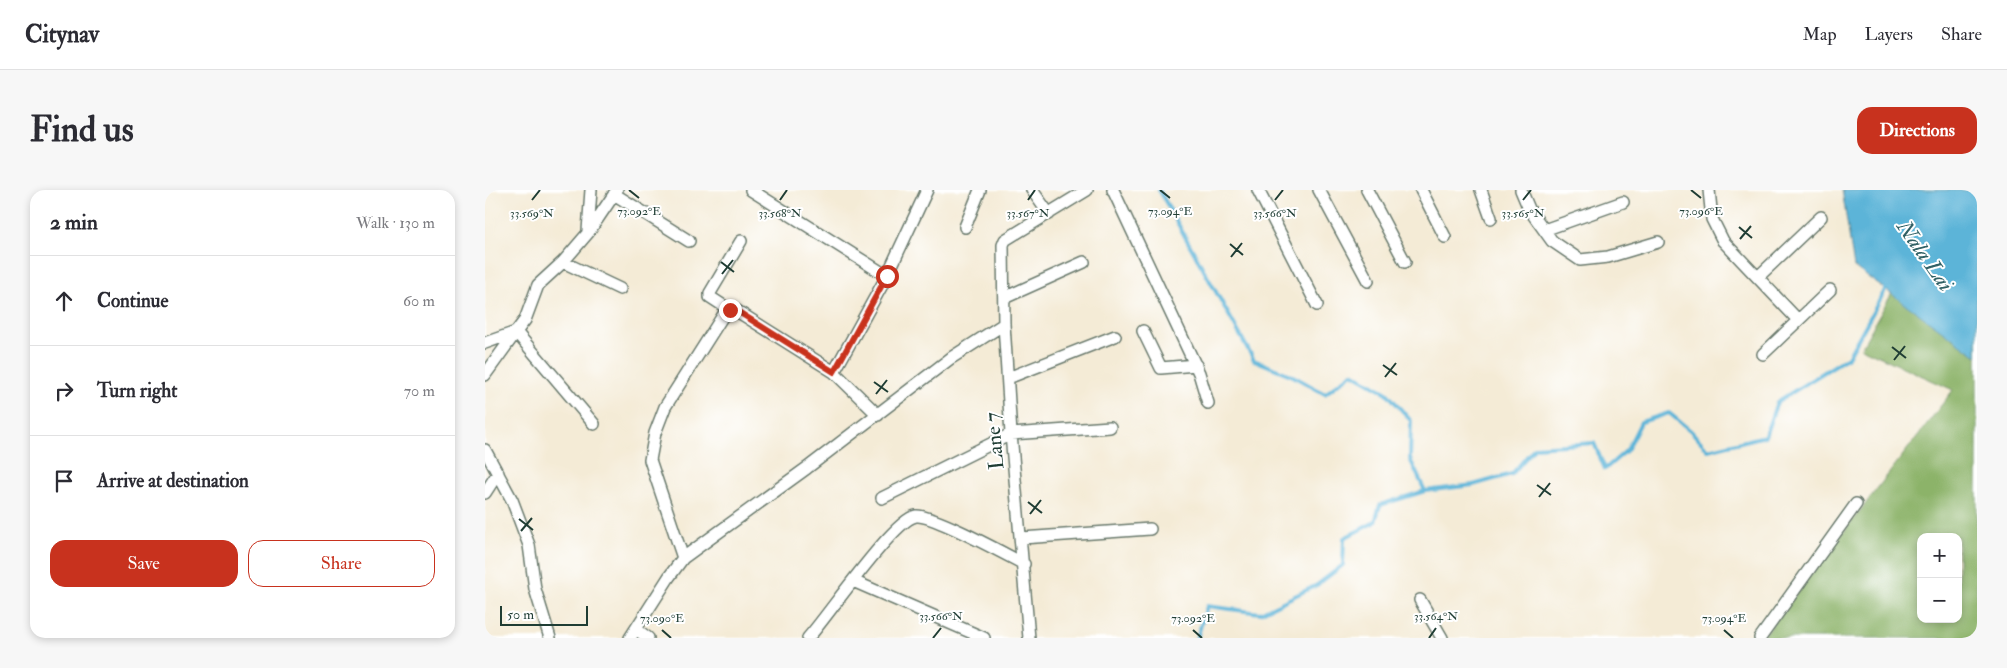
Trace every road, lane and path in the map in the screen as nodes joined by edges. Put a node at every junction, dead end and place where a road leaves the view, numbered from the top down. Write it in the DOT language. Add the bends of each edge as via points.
graph roads {
  1 [pos="591,190"];
  2 [pos="751,190"];
  3 [pos="927,190"];
  4 [pos="980,190"];
  5 [pos="1032,190"];
  6 [pos="1087,190"];
  7 [pos="1113,190"];
  8 [pos="1258,190"];
  9 [pos="1319,190"];
  10 [pos="1367,190"];
  11 [pos="1421,190"];
  12 [pos="1481,190"];
  13 [pos="1521,190"];
  14 [pos="1709,190"];
  15 [pos="615,192"];
  16 [pos="1623,202"];
  17 [pos="1049,214"];
  18 [pos="1821,217"];
  19 [pos="1491,218"];
  20 [pos="965,227"];
  21 [pos="1544,230"];
  22 [pos="588,233"];
  23 [pos="1445,237"];
  24 [pos="689,241"];
  25 [pos="741,241"];
  26 [pos="1658,242"];
  27 [pos="563,262"];
  28 [pos="1083,262"];
  29 [pos="1405,262"];
  30 [pos="887,276"];
  31 [pos="1758,278"];
  32 [pos="1368,281"];
  33 [pos="620,290"];
  34 [pos="1830,290"];
  35 [pos="1003,298"];
  36 [pos="1317,305"];
  37 [pos="730,310"];
  38 [pos="1798,320"];
  39 [pos="1004,324"];
  40 [pos="1143,331"];
  41 [pos="516,332"];
  42 [pos="1115,336"];
  43 [pos="485,343"];
  44 [pos="1763,354"];
  45 [pos="1196,365"];
  46 [pos="834,372"];
  47 [pos="485,375"];
  48 [pos="1008,378"];
  49 [pos="1208,403"];
  50 [pos="878,414"];
  51 [pos="593,424"];
  52 [pos="1109,427"];
  53 [pos="1011,434"];
  54 [pos="485,450"];
  55 [pos="498,473"];
  56 [pos="485,493"];
  57 [pos="882,498"];
  58 [pos="1856,504"];
  59 [pos="1150,529"];
  60 [pos="1022,538"];
  61 [pos="683,558"];
  62 [pos="1024,564"];
  63 [pos="853,581"];
  64 [pos="1420,600"];
  65 [pos="633,633"];
  66 [pos="550,638"];
  67 [pos="648,638"];
  68 [pos="808,638"];
  69 [pos="984,638"];
  70 [pos="1029,638"];
  71 [pos="1442,638"];
  72 [pos="1760,638"];
  1 -- 22 [label="street"];
  2 -- 30 [label="street"];
  3 -- 30 [label="street"];
  4 -- 20 [label="street"];
  5 -- 17 [label="street"];
  6 -- 17 [label="street"];
  7 -- 45 [label="street"];
  8 -- 36 [label="street"];
  9 -- 32 [label="street"];
  10 -- 29 [label="street"];
  11 -- 23 [label="street"];
  12 -- 19 [label="street"];
  13 -- 21 [label="street" via="1529,209"];
  14 -- 31 [label="street" via="1712,220 1723,241"];
  15 -- 22 [label="street"];
  15 -- 24 [label="street"];
  16 -- 21 [label="street"];
  17 -- 35 [label="street, Lane 7" via="1005,240 1002,250"];
  18 -- 31 [label="street"];
  21 -- 26 [label="street" via="1552,241 1581,260 1609,258"];
  22 -- 27 [label="street"];
  25 -- 37 [label="street" via="710,293 710,297"];
  27 -- 33 [label="street"];
  27 -- 41 [label="street" via="538,285 525,320"];
  28 -- 35 [label="street"];
  30 -- 46 [label="street"];
  31 -- 38 [label="street"];
  34 -- 38 [label="street"];
  35 -- 39 [label="street, Lane 7"];
  37 -- 46 [label="street" via="737,311"];
  37 -- 61 [label="street" via="724,314 665,406 650,460"];
  38 -- 44 [label="street"];
  39 -- 48 [label="street, Lane 7"];
  39 -- 50 [label="street" via="951,358"];
  40 -- 45 [label="street" via="1161,368"];
  41 -- 43 [label="street"];
  41 -- 47 [label="street"];
  41 -- 51 [label="street"];
  42 -- 48 [label="street"];
  45 -- 49 [label="street"];
  46 -- 50 [label="street"];
  48 -- 53 [label="street, Lane 7"];
  50 -- 61 [label="street"];
  52 -- 53 [label="street"];
  53 -- 57 [label="street"];
  53 -- 60 [label="street, Lane 7"];
  54 -- 55 [label="street"];
  55 -- 56 [label="street"];
  55 -- 66 [label="street" via="529,545 535,589"];
  58 -- 72 [label="street"];
  59 -- 60 [label="street"];
  60 -- 62 [label="street, Lane 7"];
  61 -- 65 [label="street"];
  62 -- 63 [label="street" via="965,534 914,516 903,522"];
  62 -- 70 [label="street, Lane 7"];
  63 -- 68 [label="street"];
  63 -- 69 [label="street"];
  64 -- 71 [label="street"];
  65 -- 67 [label="street"];
}
